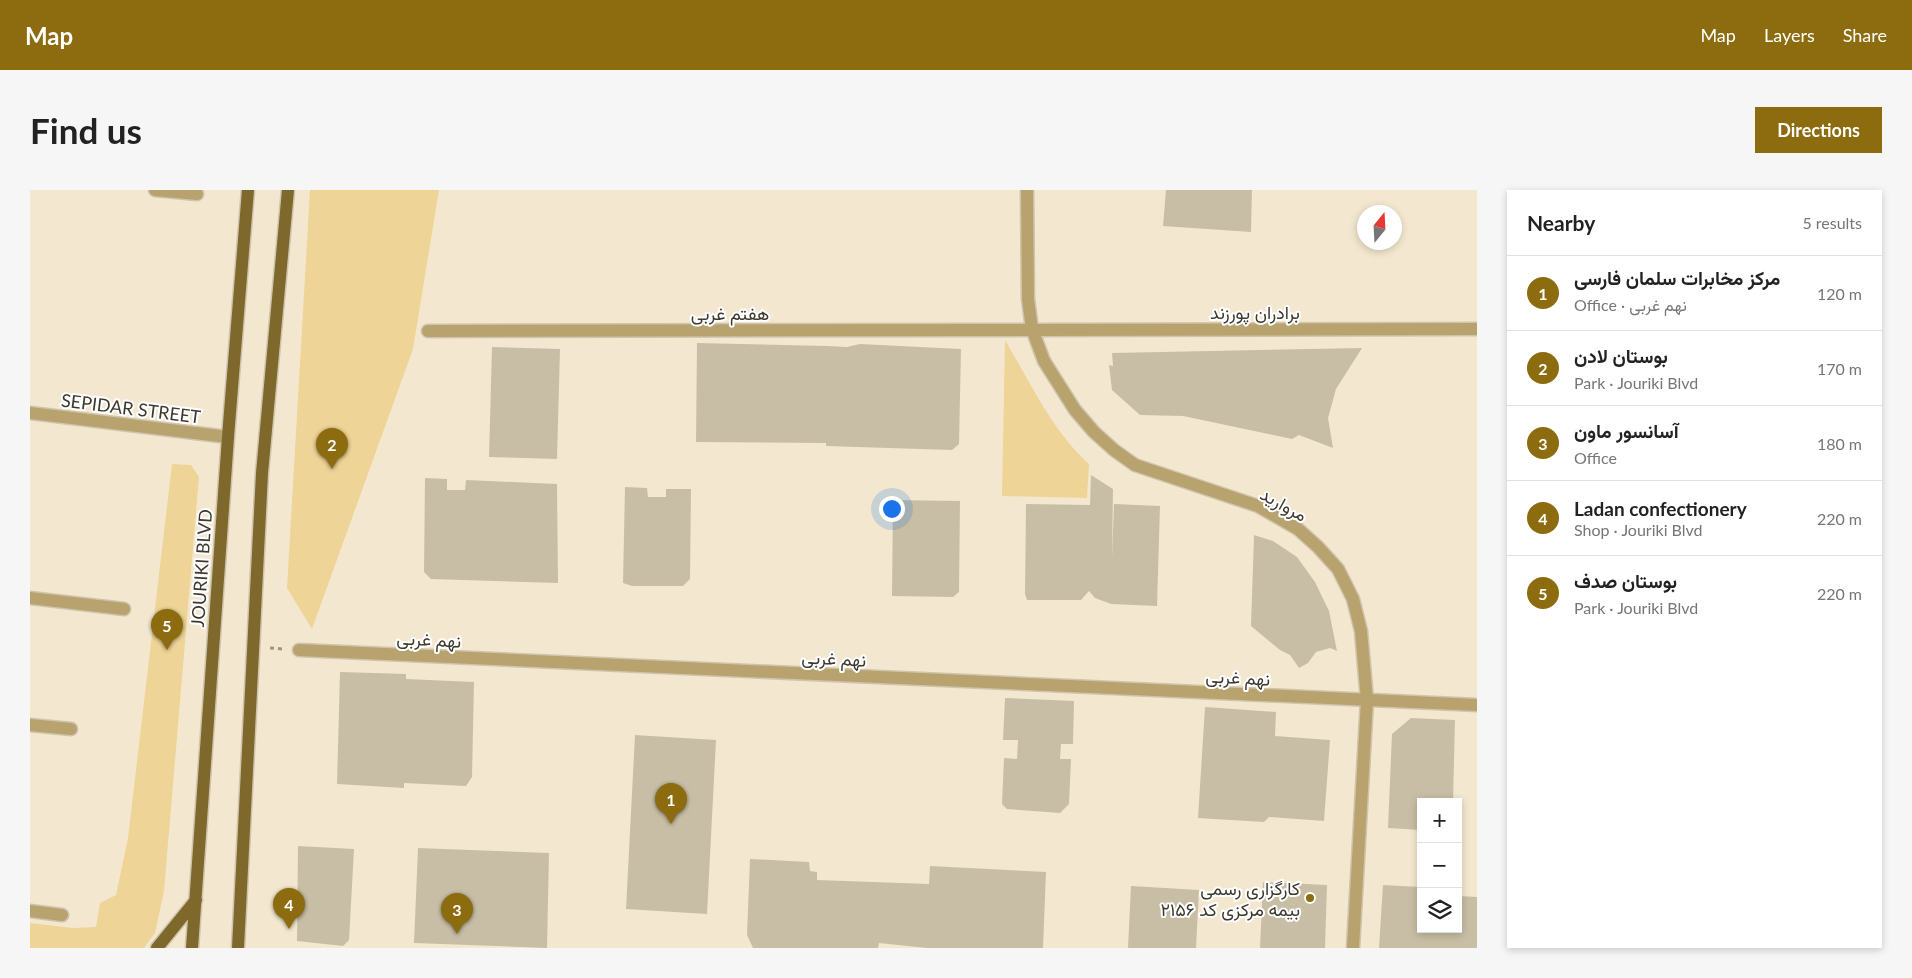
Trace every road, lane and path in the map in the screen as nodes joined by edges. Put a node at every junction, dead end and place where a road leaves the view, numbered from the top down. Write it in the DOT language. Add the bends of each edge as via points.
graph roads {
  1 [pos="155,190"];
  2 [pos="248,190"];
  3 [pos="288,190"];
  4 [pos="1027,190"];
  5 [pos="197,194"];
  6 [pos="1032,329"];
  7 [pos="1477,330"];
  8 [pos="428,331"];
  9 [pos="30,413"];
  10 [pos="228,437"];
  11 [pos="30,598"];
  12 [pos="124,609"];
  13 [pos="253,647"];
  14 [pos="299,650"];
  15 [pos="1367,700"];
  16 [pos="1477,705"];
  17 [pos="30,724"];
  18 [pos="71,729"];
  19 [pos="196,900"];
  20 [pos="240,906"];
  21 [pos="30,912"];
  22 [pos="62,915"];
  23 [pos="157,948"];
  24 [pos="192,948"];
  25 [pos="238,948"];
  26 [pos="247,948"];
  27 [pos="1353,948"];
  1 -- 5 [label="street"];
  2 -- 10 [label="main road, JOURIKI BLVD"];
  3 -- 13 [label="main road" via="262,473"];
  4 -- 6 [label="street, مروارید" via="1028,299"];
  6 -- 7 [label="street, برادران پورزند"];
  6 -- 8 [label="street, هفتم غربی"];
  6 -- 15 [label="street, مروارید" via="1056,384 1094,432 1114,450 1135,465 1258,506 1298,529 1318,546 1338,569 1353,599 1361,631"];
  9 -- 10 [label="street, SEPIDAR STREET"];
  10 -- 19 [label="main road, JOURIKI BLVD"];
  11 -- 12 [label="street"];
  13 -- 14 [label="path"];
  13 -- 20 [label="main road"];
  14 -- 15 [label="street, نهم غربی"];
  15 -- 16 [label="street, نهم غربی"];
  15 -- 27 [label="street, مروارید"];
  17 -- 18 [label="street"];
  19 -- 23 [label="main road"];
  19 -- 24 [label="main road, JOURIKI BLVD"];
  20 -- 25 [label="main road"];
  20 -- 26 [label="main road"];
  21 -- 22 [label="street"];
}
